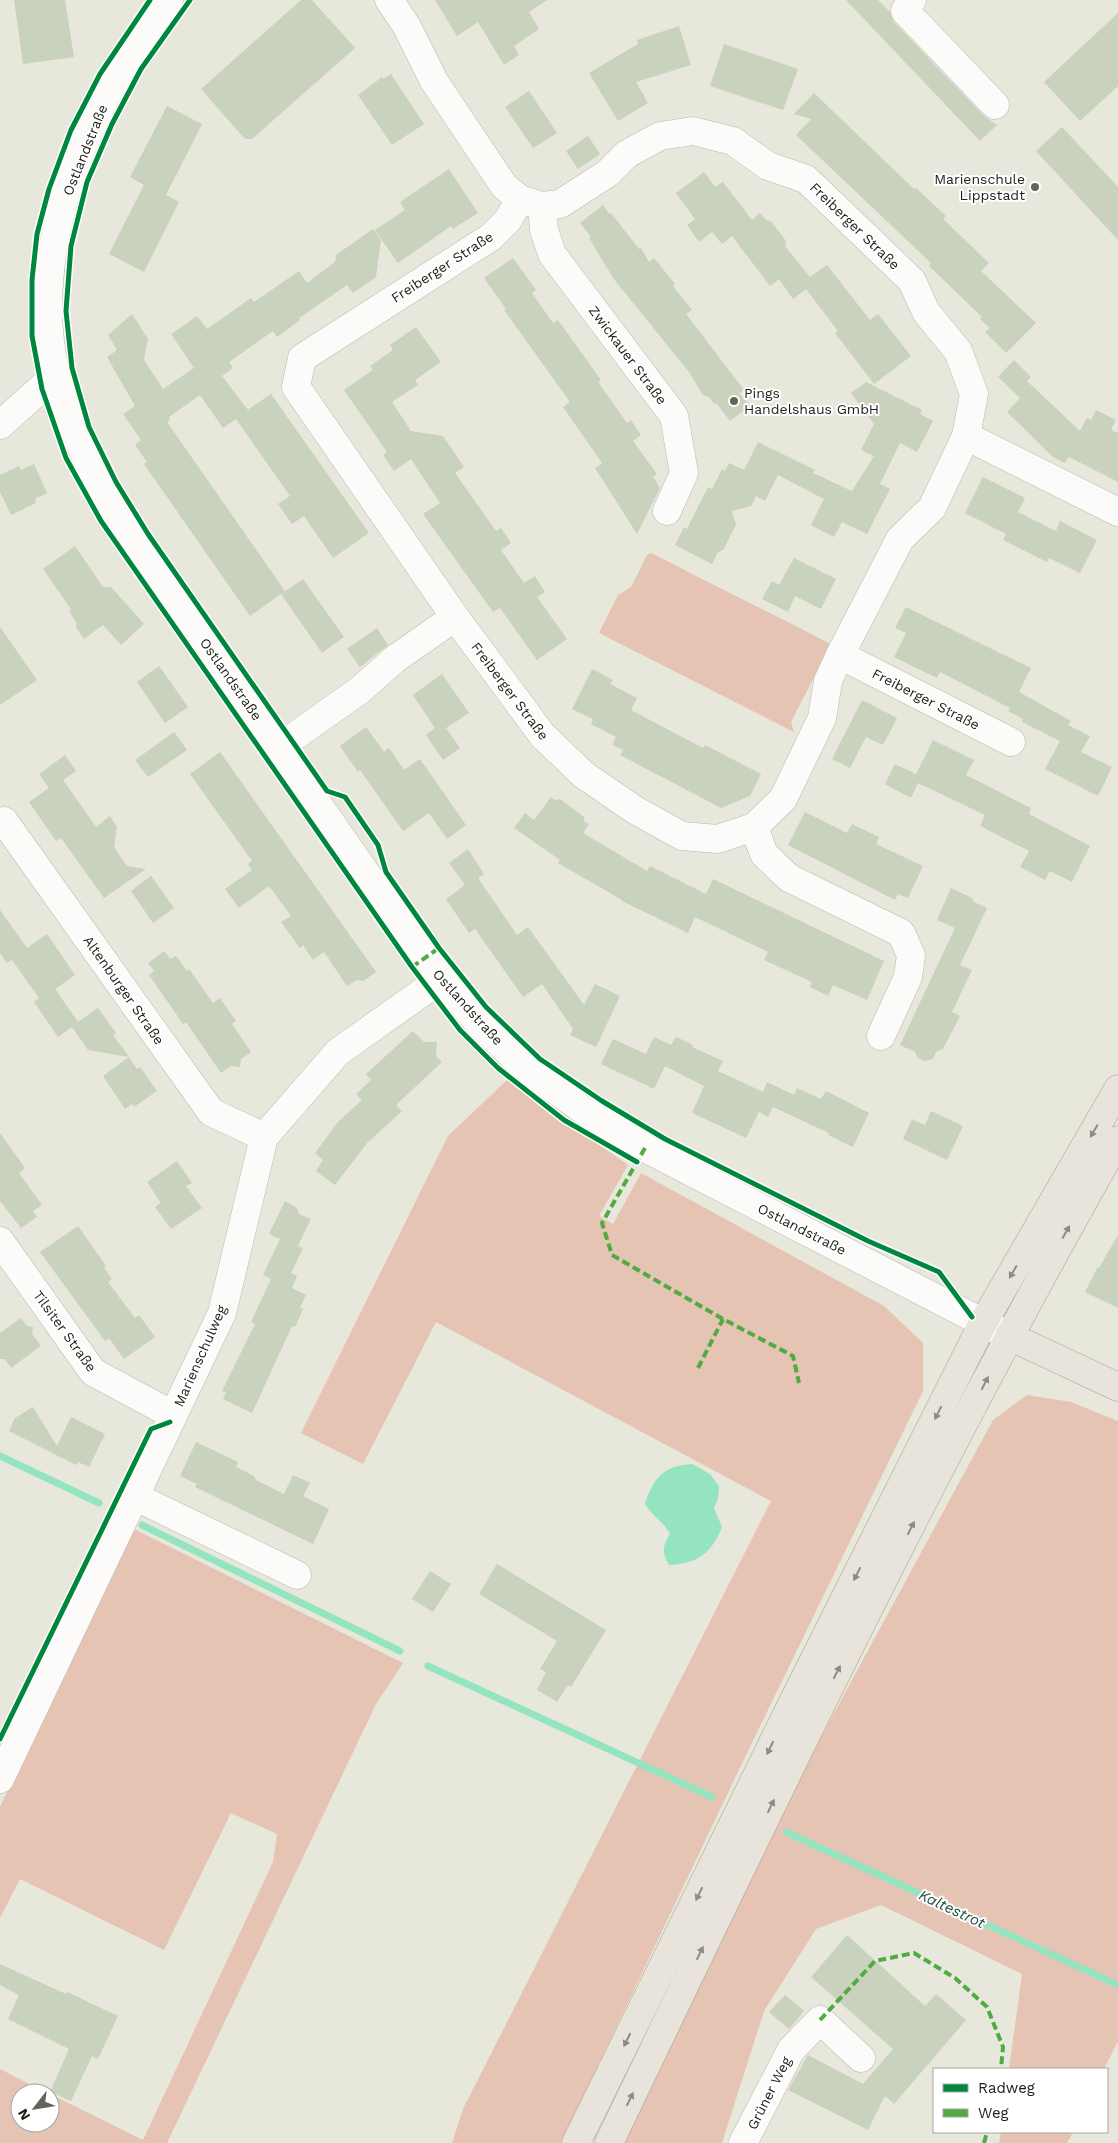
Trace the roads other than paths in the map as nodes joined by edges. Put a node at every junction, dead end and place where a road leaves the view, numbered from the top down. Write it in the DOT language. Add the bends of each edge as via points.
graph roads {
  1 [pos="169,0"];
  2 [pos="389,0"];
  3 [pos="912,0"];
  4 [pos="995,105"];
  5 [pos="531,202"];
  6 [pos="56,376"];
  7 [pos="0,425"];
  8 [pos="966,436"];
  9 [pos="667,511"];
  10 [pos="1118,512"];
  11 [pos="455,617"];
  12 [pos="840,655"];
  13 [pos="1011,742"];
  14 [pos="278,748"];
  15 [pos="4,821"];
  16 [pos="754,827"];
  17 [pos="441,979"];
  18 [pos="881,1036"];
  19 [pos="1118,1089"];
  20 [pos="264,1137"];
  21 [pos="1118,1140"];
  22 [pos="0,1241"];
  23 [pos="983,1323"];
  24 [pos="1009,1336"];
  25 [pos="1118,1387"];
  26 [pos="173,1415"];
  27 [pos="134,1496"];
  28 [pos="297,1575"];
  29 [pos="0,1779"];
  30 [pos="861,2058"];
  31 [pos="576,2143"];
  32 [pos="609,2143"];
  33 [pos="743,2143"];
  1 -- 6 [label="street, Ostlandstraße" via="124,65 93,122 71,177 52,247 48,314"];
  2 -- 5 [label="street" via="406,25 434,81 504,186"];
  3 -- 4 [label="street" via="906,11"];
  5 -- 8 [label="street, Freiberger Straße" via="560,204 608,173 627,154 660,136 693,131 733,141 768,166 806,179 912,281 926,312 958,351 974,394"];
  5 -- 9 [label="street, Zwickauer Straße" via="552,254 674,416 684,473"];
  5 -- 11 [label="street, Freiberger Straße" via="491,237 302,358 296,387"];
  6 -- 7 [label="street"];
  6 -- 14 [label="street, Ostlandstraße" via="78,443 110,505"];
  8 -- 10 [label="street"];
  8 -- 12 [label="street, Freiberger Straße" via="932,508 900,539"];
  11 -- 14 [label="street"];
  11 -- 16 [label="street, Freiberger Straße" via="543,736 584,775 635,810 682,836 718,839"];
  12 -- 13 [label="street, Freiberger Straße"];
  12 -- 16 [label="street, Freiberger Straße" via="828,681 822,718 783,800"];
  14 -- 17 [label="street, Ostlandstraße"];
  15 -- 20 [label="street, Altenburger Straße" via="211,1112"];
  16 -- 18 [label="street" via="764,854 789,878 901,933 911,955 908,977"];
  17 -- 20 [label="street, Marienschulweg" via="338,1052"];
  17 -- 23 [label="street, Ostlandstraße" via="480,1025 525,1068 583,1110 645,1148"];
  19 -- 23 [label="main road, one-way"];
  20 -- 26 [label="street, Marienschulweg" via="222,1313"];
  24 -- 21 [label="main road, one-way"];
  22 -- 26 [label="street, Tilsiter Straße" via="92,1372"];
  23 -- 24 [label="street, Ostlandstraße"];
  23 -- 31 [label="main road, one-way"];
  24 -- 25 [label="main road, Ostlandstraße"];
  32 -- 24 [label="main road, one-way" via="814,1716"];
  26 -- 27 [label="street, Marienschulweg"];
  27 -- 28 [label="street"];
  27 -- 29 [label="street, Marienschulweg"];
  30 -- 33 [label="street, Grüner Weg" via="820,2020 791,2050"];
}
